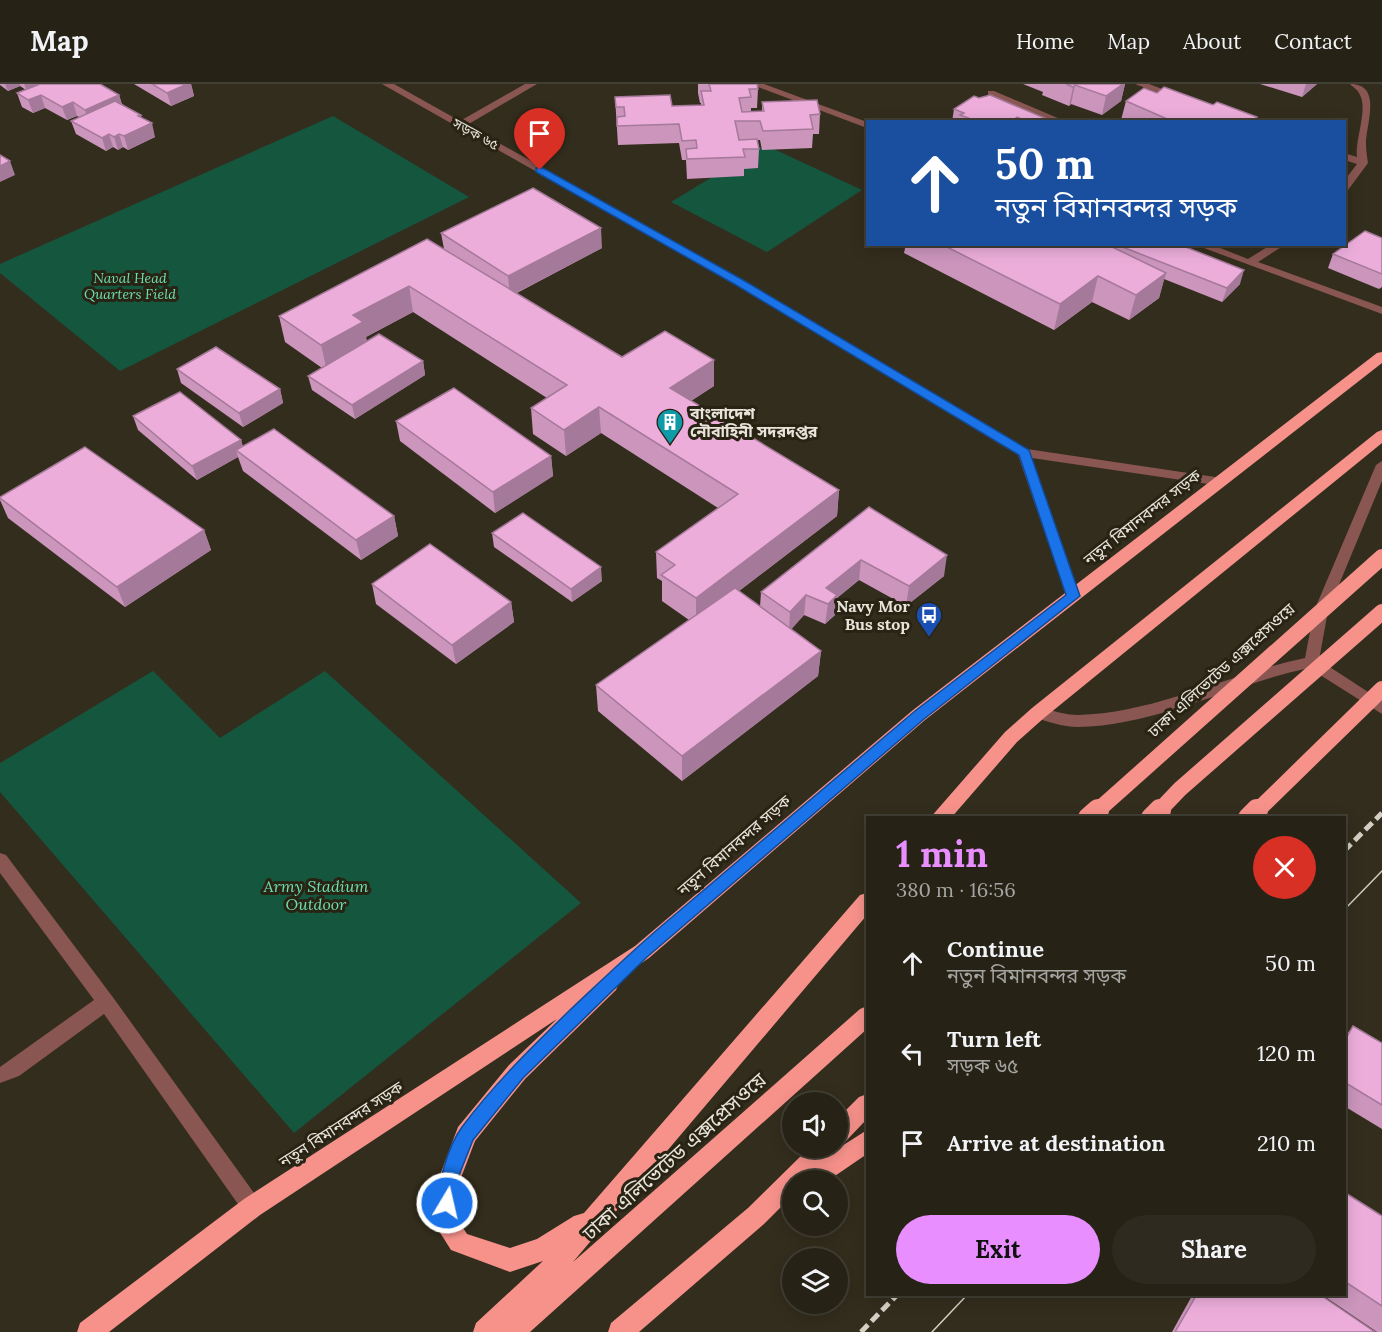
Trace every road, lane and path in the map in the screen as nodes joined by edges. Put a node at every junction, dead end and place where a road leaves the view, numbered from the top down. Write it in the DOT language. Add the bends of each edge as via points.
graph roads {
  1 [pos="387,84"];
  2 [pos="532,84"];
  3 [pos="755,84"];
  4 [pos="1140,84"];
  5 [pos="1355,84"];
  6 [pos="991,93"];
  7 [pos="1193,103"];
  8 [pos="1057,120"];
  9 [pos="460,125"];
  10 [pos="866,125"];
  11 [pos="1346,157"];
  12 [pos="1363,163"];
  13 [pos="1346,185"];
  14 [pos="1203,246"];
  15 [pos="1278,246"];
  16 [pos="1250,263"];
  17 [pos="1382,310"];
  18 [pos="1382,356"];
  19 [pos="1382,435"];
  20 [pos="1024,453"];
  21 [pos="1382,465"];
  22 [pos="1222,482"];
  23 [pos="1382,557"];
  24 [pos="1073,596"];
  25 [pos="1382,612"];
  26 [pos="1311,662"];
  27 [pos="1382,688"];
  28 [pos="1382,708"];
  29 [pos="1038,713"];
  30 [pos="941,816"];
  31 [pos="1091,816"];
  32 [pos="1154,816"];
  33 [pos="1251,816"];
  34 [pos="0,860"];
  35 [pos="866,902"];
  36 [pos="642,952"];
  37 [pos="106,1002"];
  38 [pos="866,1017"];
  39 [pos="0,1075"];
  40 [pos="866,1105"];
  41 [pos="848,1123"];
  42 [pos="866,1143"];
  43 [pos="814,1158"];
  44 [pos="826,1170"];
  45 [pos="782,1199"];
  46 [pos="252,1207"];
  47 [pos="599,1214"];
  48 [pos="756,1216"];
  49 [pos="89,1332"];
  50 [pos="485,1332"];
  51 [pos="512,1332"];
  52 [pos="620,1332"];
  1 -- 9 [label="street, সড়ক ৬৫"];
  2 -- 9 [label="street"];
  3 -- 10 [label="street"];
  4 -- 7 [label="street"];
  5 -- 12 [label="street" via="1368,100 1361,144"];
  6 -- 8 [label="street"];
  9 -- 20 [label="street, সড়ক ৬৫" via="740,282"];
  11 -- 12 [label="street"];
  12 -- 13 [label="street"];
  14 -- 16 [label="street"];
  15 -- 16 [label="street"];
  16 -- 17 [label="street"];
  18 -- 22 [label="highway, নতুন বিমানবন্দর সড়ক"];
  19 -- 29 [label="highway"];
  20 -- 22 [label="street"];
  20 -- 24 [label="street"];
  21 -- 26 [label="street" via="1322,611"];
  22 -- 24 [label="highway, নতুন বিমানবন্দর সড়ক"];
  23 -- 31 [label="highway, ঢাকা এলিভেটেড এক্সপ্রেসওয়ে, bridge"];
  24 -- 36 [label="highway, নতুন বিমানবন্দর সড়ক" via="919,715"];
  25 -- 32 [label="highway, bridge"];
  26 -- 28 [label="street"];
  26 -- 29 [label="street" via="1282,667 1144,711 1077,721"];
  27 -- 33 [label="highway, bridge"];
  29 -- 30 [label="highway" via="1011,737"];
  34 -- 37 [label="street"];
  35 -- 47 [label="highway"];
  36 -- 46 [label="highway, নতুন বিমানবন্দর সড়ক"];
  36 -- 47 [label="highway" via="517,1072 466,1135 448,1183 446,1223 459,1242 510,1260 543,1250"];
  37 -- 39 [label="street" via="13,1070"];
  37 -- 46 [label="street"];
  38 -- 51 [label="highway, ঢাকা এলিভেটেড এক্সপ্রেসওয়ে"];
  40 -- 41 [label="highway"];
  42 -- 44 [label="highway"];
  43 -- 48 [label="highway"];
  45 -- 48 [label="highway"];
  46 -- 49 [label="highway, নতুন বিমানবন্দর সড়ক"];
  47 -- 50 [label="highway" via="544,1278"];
  48 -- 52 [label="highway"];
}
